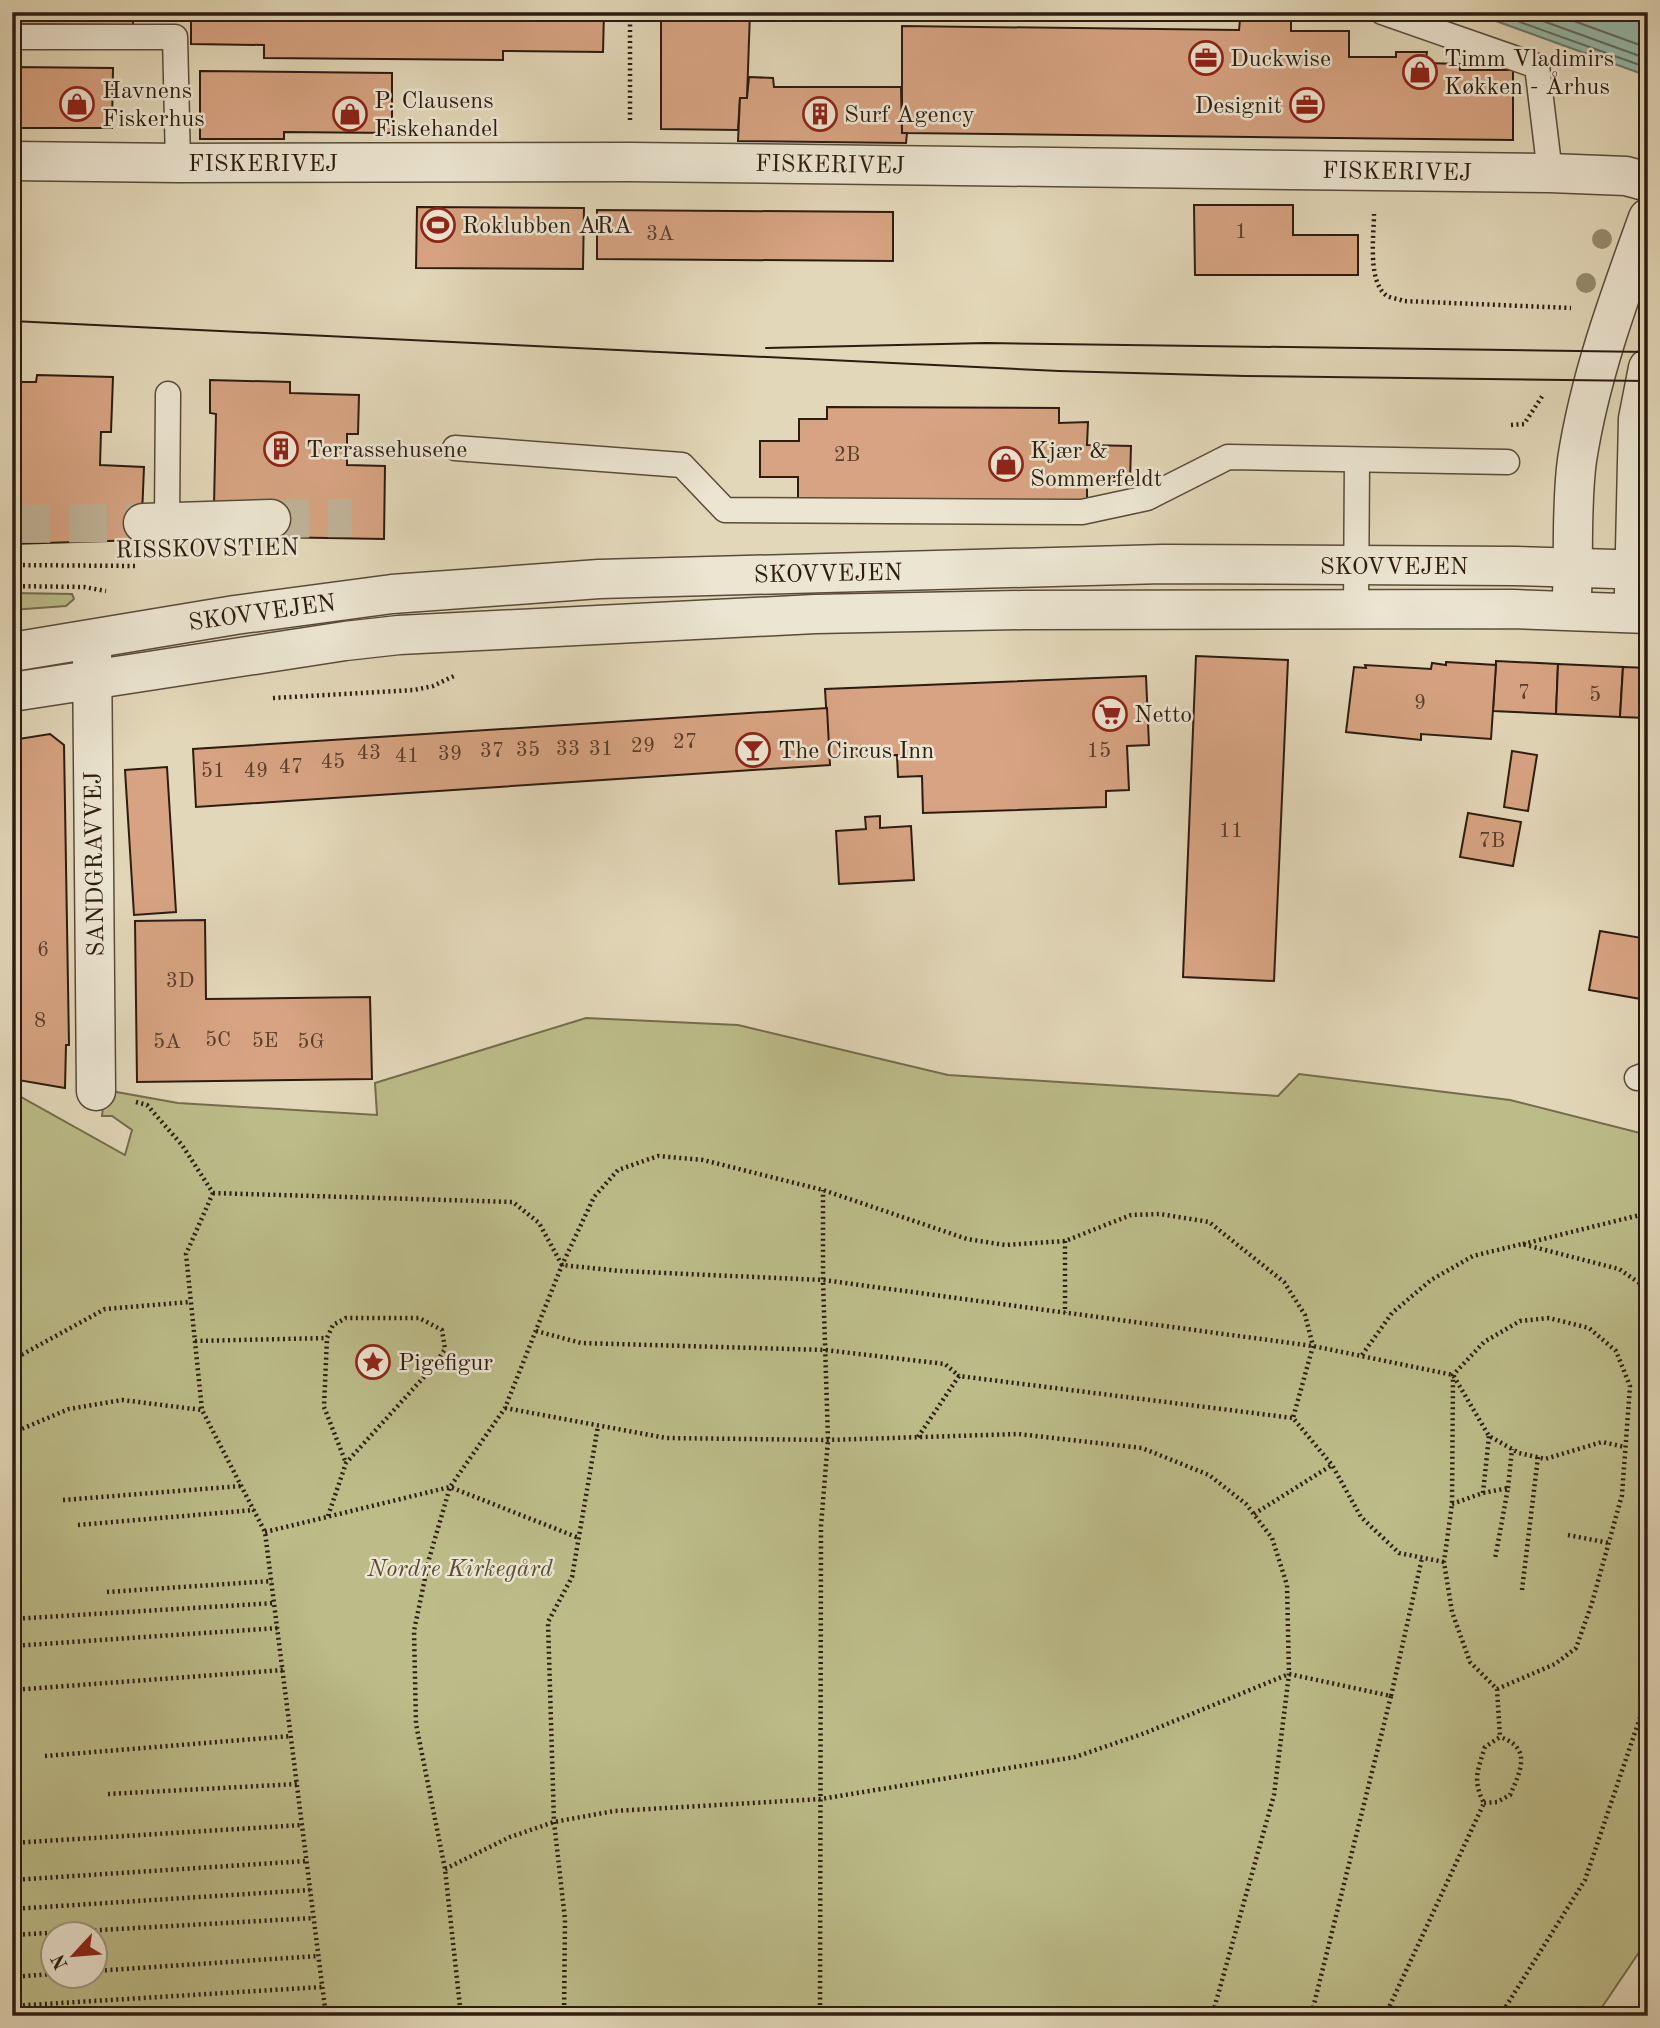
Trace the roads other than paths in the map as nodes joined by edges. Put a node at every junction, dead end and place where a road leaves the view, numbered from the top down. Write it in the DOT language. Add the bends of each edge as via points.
graph roads {
  1 [pos="1382,12"];
  2 [pos="12,37"];
  3 [pos="12,161"];
  4 [pos="178,163"];
  5 [pos="1550,173"];
  6 [pos="1648,182"];
  7 [pos="1648,218"];
  8 [pos="1648,368"];
  9 [pos="168,394"];
  10 [pos="455,448"];
  11 [pos="1357,460"];
  12 [pos="1507,462"];
  13 [pos="271,519"];
  14 [pos="155,522"];
  15 [pos="1356,566"];
  16 [pos="1573,568"];
  17 [pos="1642,569"];
  18 [pos="1356,609"];
  19 [pos="1572,610"];
  20 [pos="1640,613"];
  21 [pos="92,638"];
  22 [pos="12,652"];
  23 [pos="92,678"];
  24 [pos="12,691"];
  25 [pos="96,1091"];
  1 -- 5 [label="lane" via="1537,66"];
  2 -- 4 [label="lane" via="175,37"];
  3 -- 4 [label="street, FISKERIVEJ"];
  4 -- 5 [label="street, FISKERIVEJ" via="630,162"];
  5 -- 6 [label="street, FISKERIVEJ" via="1626,176"];
  7 -- 16 [label="street" via="1592,380 1577,460"];
  8 -- 17 [label="street" via="1638,419"];
  9 -- 14 [label="lane"];
  10 -- 11 [label="lane" via="682,465 725,510 1082,512 1147,498 1228,457"];
  11 -- 12 [label="lane"];
  11 -- 15 [label="lane"];
  13 -- 14 [label="street"];
  15 -- 16 [label="street, SKOVVEJEN"];
  15 -- 18 [label="lane"];
  15 -- 21 [label="street, SKOVVEJEN" via="1150,565 599,579 392,594"];
  16 -- 17 [label="street, SKOVVEJEN"];
  16 -- 19 [label="street"];
  17 -- 20 [label="street"];
  18 -- 19 [label="street, SKOVVEJEN"];
  18 -- 23 [label="street, SKOVVEJEN" via="815,614 399,635"];
  19 -- 20 [label="street, SKOVVEJEN"];
  21 -- 22 [label="street, SKOVVEJEN"];
  21 -- 23 [label="street, SANDGRAVVEJ"];
  23 -- 24 [label="street, SKOVVEJEN"];
  23 -- 25 [label="street, SANDGRAVVEJ"];
}
